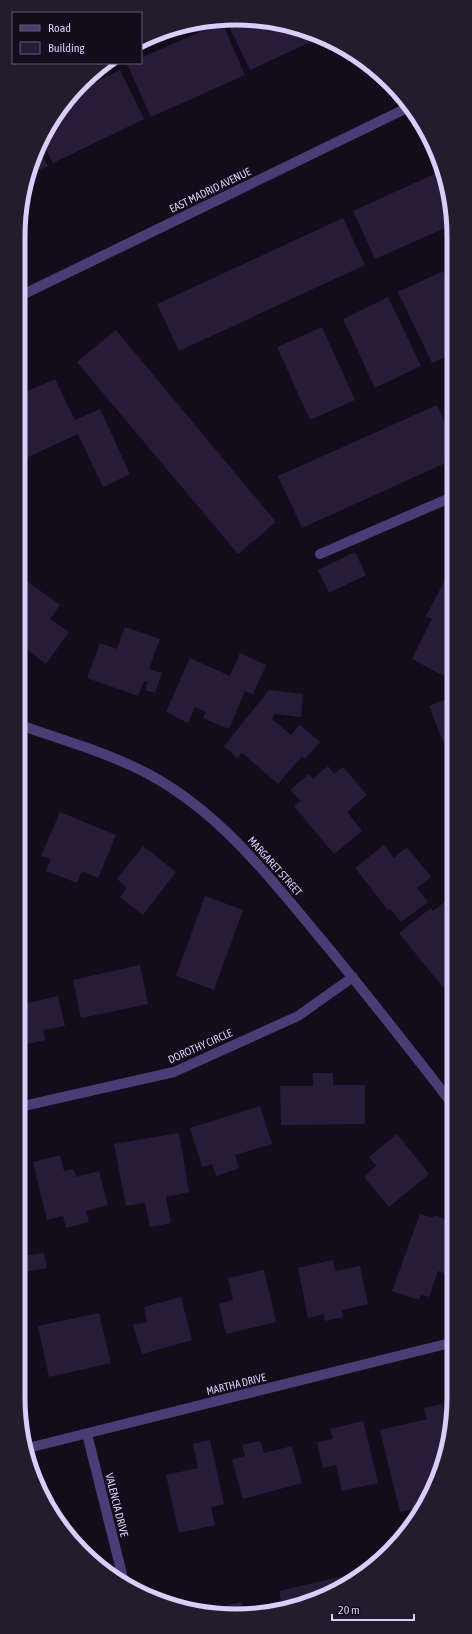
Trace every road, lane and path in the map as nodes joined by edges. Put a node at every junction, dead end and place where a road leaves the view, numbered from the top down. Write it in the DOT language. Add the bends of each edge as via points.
graph roads {
  1 [pos="404,110"];
  2 [pos="25,294"];
  3 [pos="447,500"];
  4 [pos="320,554"];
  5 [pos="25,727"];
  6 [pos="353,977"];
  7 [pos="447,1097"];
  8 [pos="25,1106"];
  9 [pos="447,1344"];
  10 [pos="87,1434"];
  11 [pos="31,1447"];
  12 [pos="122,1575"];
  1 -- 2 [label="street, EAST MADRID AVENUE"];
  3 -- 4 [label="street"];
  5 -- 6 [label="street, MARGARET STREET" via="125,762 153,777 204,811 266,873"];
  6 -- 7 [label="street, MARGARET STREET"];
  6 -- 8 [label="street, DOROTHY CIRCLE" via="298,1016 174,1072"];
  9 -- 10 [label="street, MARTHA DRIVE"];
  10 -- 11 [label="street, MARTHA DRIVE"];
  10 -- 12 [label="street, VALENCIA DRIVE"];
}
